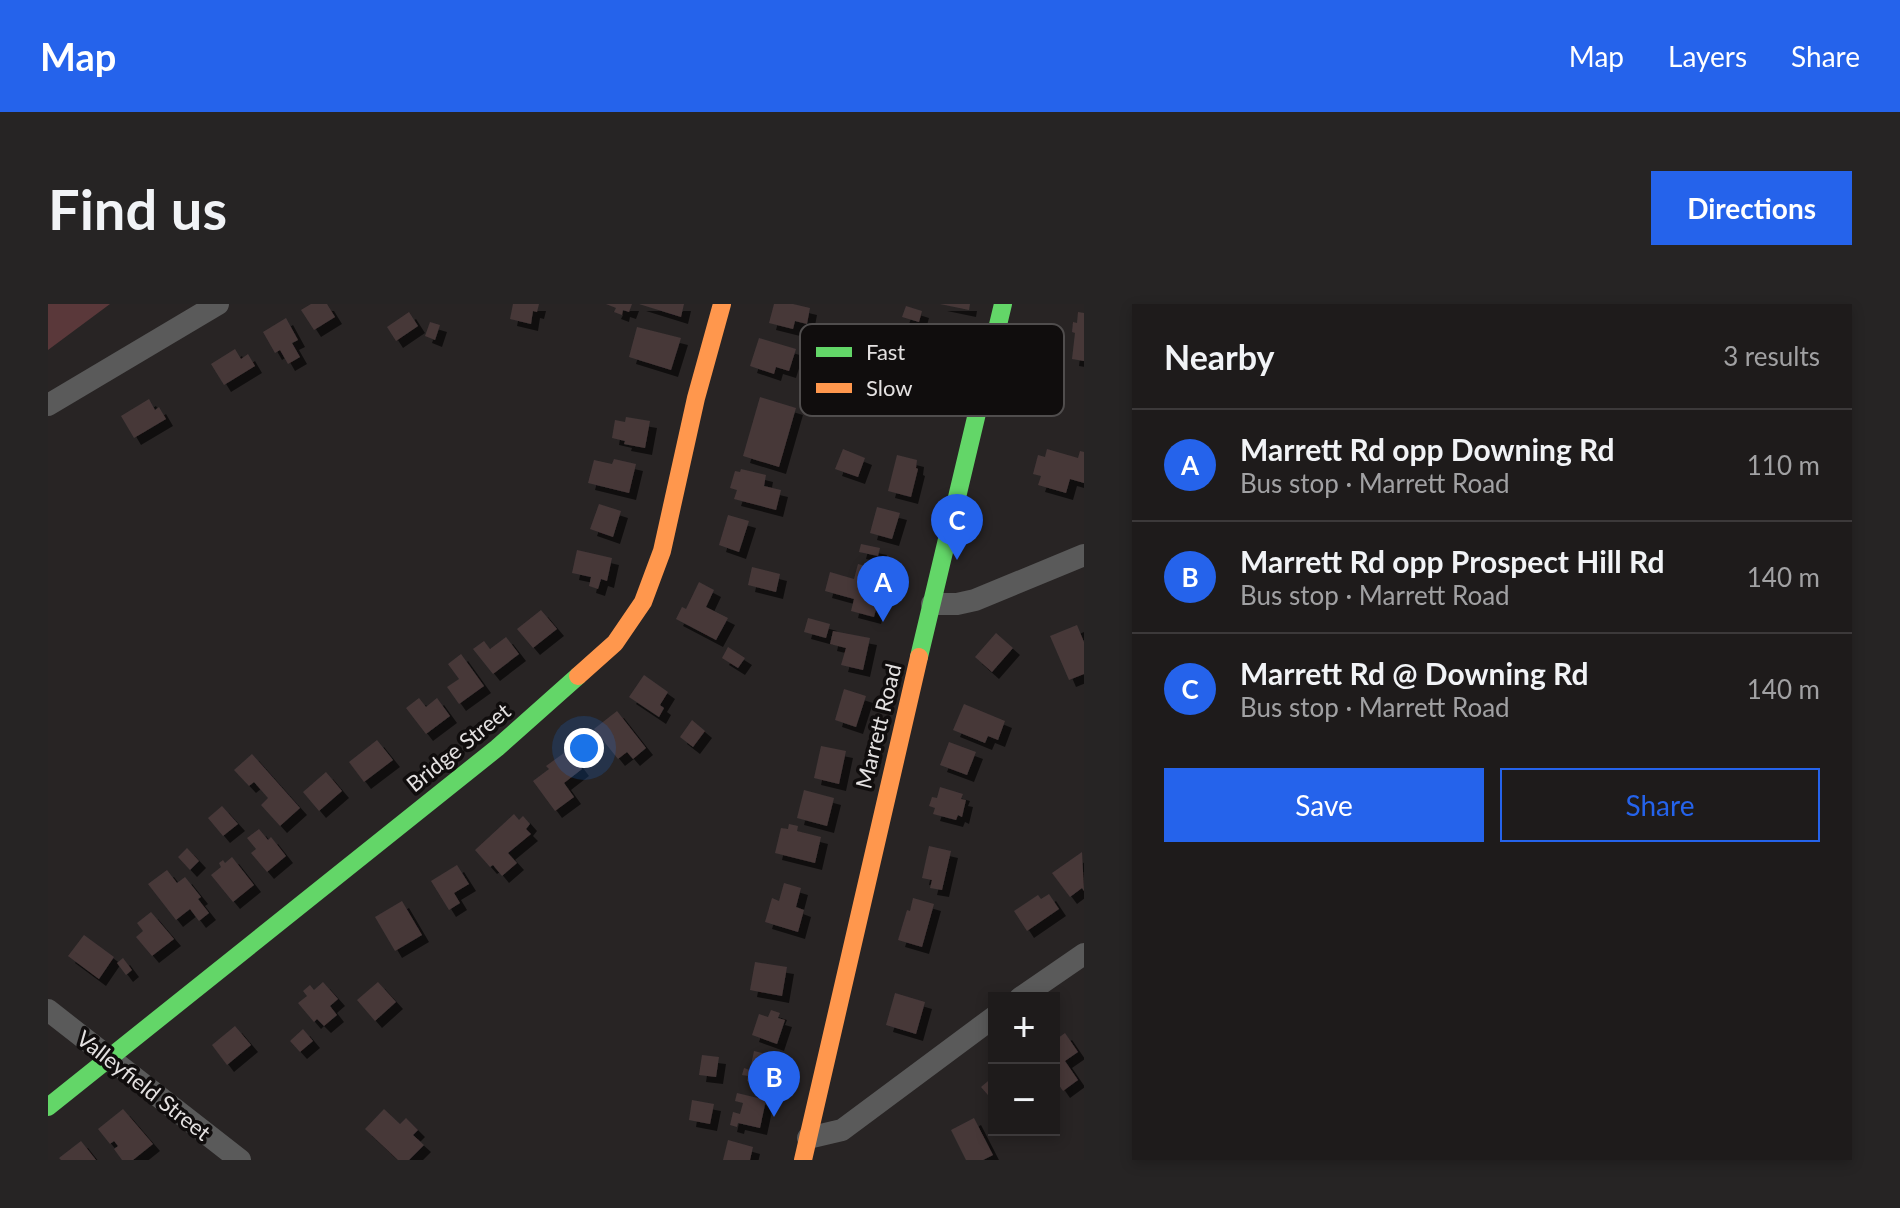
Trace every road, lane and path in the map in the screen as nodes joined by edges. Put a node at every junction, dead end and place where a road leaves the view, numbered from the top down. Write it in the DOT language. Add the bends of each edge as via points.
graph roads {
  1 [pos="722,304"];
  2 [pos="1003,304"];
  3 [pos="203,308"];
  4 [pos="998,324"];
  5 [pos="48,405"];
  6 [pos="976,416"];
  7 [pos="1084,555"];
  8 [pos="932,604"];
  9 [pos="1084,954"];
  10 [pos="1029,992"];
  11 [pos="48,1010"];
  12 [pos="988,1021"];
  13 [pos="110,1057"];
  14 [pos="48,1107"];
  15 [pos="806,1149"];
  16 [pos="240,1160"];
  1 -- 13 [label="street, Bridge Street" via="662,551 643,602 615,643 497,748"];
  2 -- 4 [label="street, Marrett Road"];
  3 -- 5 [label="street"];
  6 -- 8 [label="street, Marrett Road"];
  7 -- 8 [label="street" via="975,600"];
  8 -- 15 [label="street, Marrett Road"];
  9 -- 10 [label="street"];
  11 -- 13 [label="street, Valleyfield Street"];
  12 -- 15 [label="street" via="842,1130"];
  13 -- 14 [label="street, Bridge Street"];
  13 -- 16 [label="street, Valleyfield Street"];
}
